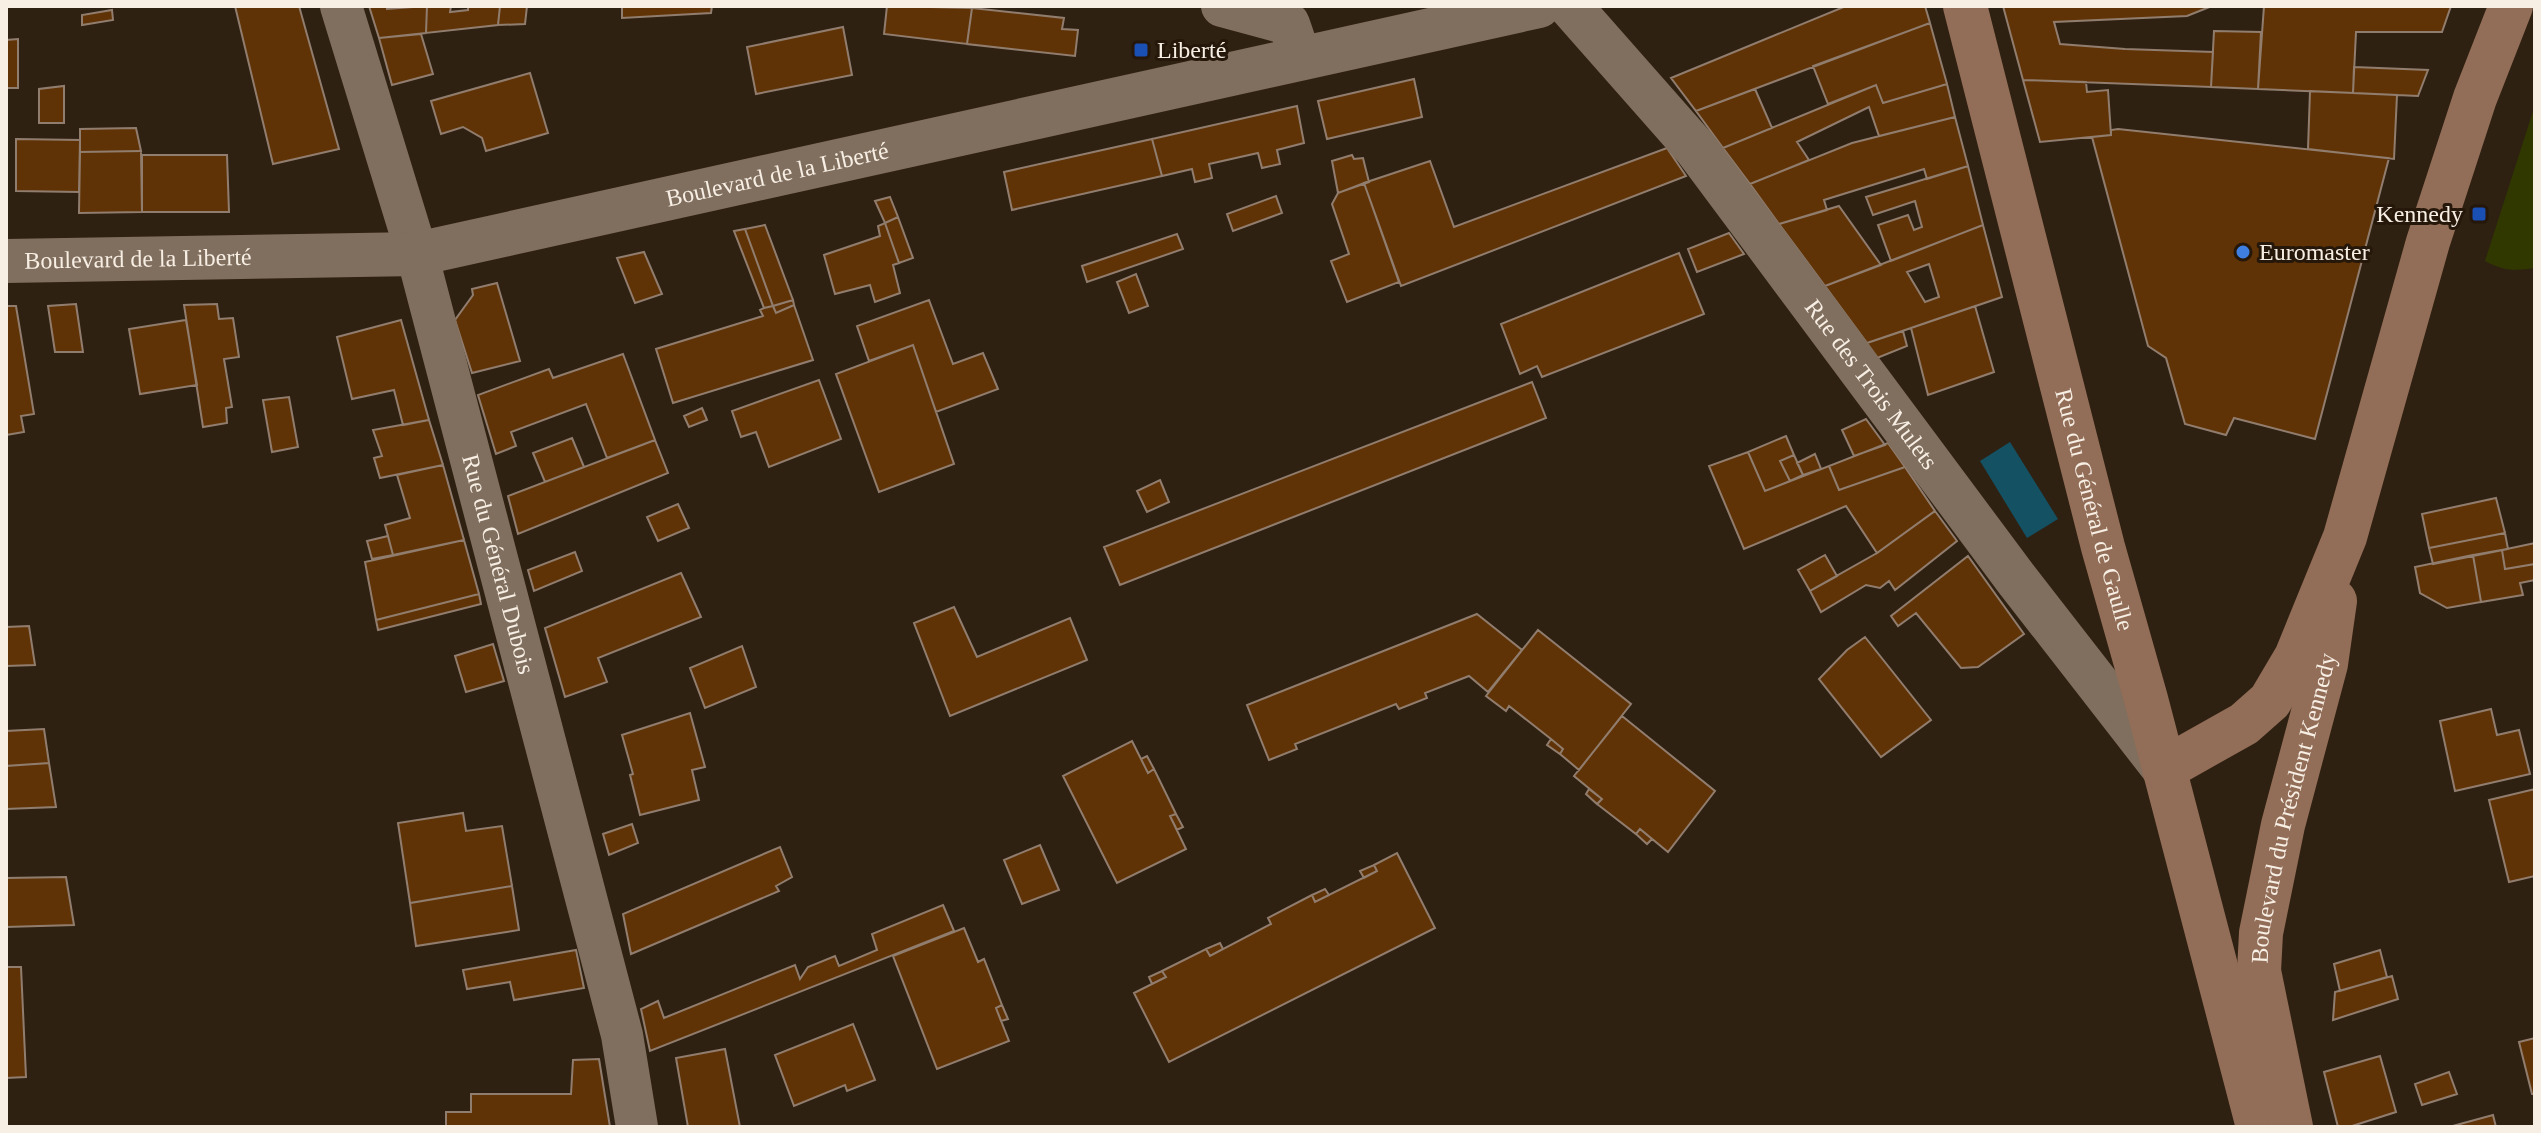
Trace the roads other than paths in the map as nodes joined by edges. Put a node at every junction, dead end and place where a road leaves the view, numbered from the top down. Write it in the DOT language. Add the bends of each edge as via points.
graph roads {
  1 [pos="341,6"];
  2 [pos="1222,6"];
  3 [pos="1539,6"];
  4 [pos="1570,6"];
  5 [pos="1965,6"];
  6 [pos="2511,6"];
  7 [pos="1301,59"];
  8 [pos="417,254"];
  9 [pos="6,261"];
  10 [pos="2345,537"];
  11 [pos="2164,769"];
  12 [pos="637,1127"];
  13 [pos="2258,1127"];
  14 [pos="2291,1127"];
  1 -- 8 [label="street, Rue du Général Dubois"];
  2 -- 7 [label="street" via="1289,24"];
  3 -- 7 [label="street, Boulevard de la Liberté"];
  4 -- 11 [label="street, Rue des Trois Mulets" via="1697,150"];
  5 -- 11 [label="main road, Rue du Général de Gaulle"];
  6 -- 10 [label="main road, Boulevard du Président Kennedy" via="2428,242"];
  7 -- 8 [label="street, Boulevard de la Liberté"];
  8 -- 9 [label="street, Boulevard de la Liberté"];
  8 -- 12 [label="street, Rue du Général Dubois" via="622,1035"];
  10 -- 11 [label="main road, Boulevard du Président Kennedy" via="2296,657 2270,701 2244,724"];
  10 -- 14 [label="main road, Boulevard du Président Kennedy" via="2326,664 2261,933 2259,971"];
  11 -- 13 [label="main road, Rue du Général de Gaulle"];
}
